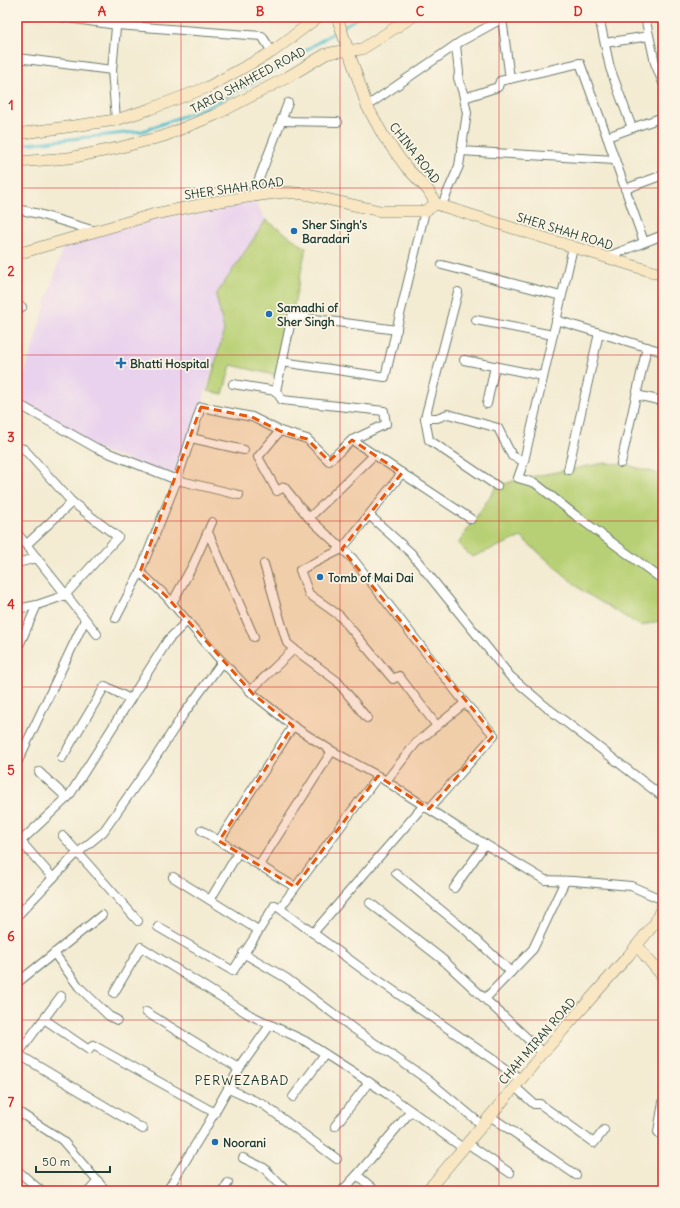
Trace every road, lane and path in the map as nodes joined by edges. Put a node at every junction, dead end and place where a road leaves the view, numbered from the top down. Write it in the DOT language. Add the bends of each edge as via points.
graph roads {
  1 [pos="61,17"];
  2 [pos="318,17"];
  3 [pos="336,17"];
  4 [pos="412,17"];
  5 [pos="599,17"];
  6 [pos="645,17"];
  7 [pos="504,18"];
  8 [pos="117,21"];
  9 [pos="649,36"];
  10 [pos="605,43"];
  11 [pos="456,45"];
  12 [pos="348,50"];
  13 [pos="272,52"];
  14 [pos="17,58"];
  15 [pos="112,70"];
  16 [pos="510,79"];
  17 [pos="663,84"];
  18 [pos="464,98"];
  19 [pos="288,103"];
  20 [pos="367,106"];
  21 [pos="663,117"];
  22 [pos="116,120"];
  23 [pos="281,121"];
  24 [pos="338,122"];
  25 [pos="632,128"];
  26 [pos="17,134"];
  27 [pos="607,137"];
  28 [pos="461,151"];
  29 [pos="615,160"];
  30 [pos="17,162"];
  31 [pos="663,175"];
  32 [pos="625,189"];
  33 [pos="252,197"];
  34 [pos="439,205"];
  35 [pos="17,209"];
  36 [pos="425,211"];
  37 [pos="95,231"];
  38 [pos="663,235"];
  39 [pos="644,242"];
  40 [pos="573,247"];
  41 [pos="17,254"];
  42 [pos="607,257"];
  43 [pos="442,265"];
  44 [pos="663,275"];
  45 [pos="458,292"];
  46 [pos="561,296"];
  47 [pos="476,320"];
  48 [pos="556,320"];
  49 [pos="397,330"];
  50 [pos="598,333"];
  51 [pos="552,335"];
  52 [pos="647,347"];
  53 [pos="663,352"];
  54 [pos="464,360"];
  55 [pos="282,362"];
  56 [pos="496,366"];
  57 [pos="543,376"];
  58 [pos="233,384"];
  59 [pos="276,391"];
  60 [pos="636,395"];
  61 [pos="663,401"];
  62 [pos="17,404"];
  63 [pos="487,404"];
  64 [pos="425,418"];
  65 [pos="280,431"];
  66 [pos="191,438"];
  67 [pos="352,440"];
  68 [pos="17,447"];
  69 [pos="244,450"];
  70 [pos="371,458"];
  71 [pos="524,461"];
  72 [pos="622,463"];
  73 [pos="568,470"];
  74 [pos="402,473"];
  75 [pos="178,480"];
  76 [pos="497,486"];
  77 [pos="239,495"];
  78 [pos="72,502"];
  79 [pos="369,515"];
  80 [pos="309,518"];
  81 [pos="471,519"];
  82 [pos="212,522"];
  83 [pos="208,532"];
  84 [pos="17,533"];
  85 [pos="26,545"];
  86 [pos="342,549"];
  87 [pos="37,558"];
  88 [pos="17,563"];
  89 [pos="264,564"];
  90 [pos="140,572"];
  91 [pos="663,580"];
  92 [pos="67,593"];
  93 [pos="172,603"];
  94 [pos="37,605"];
  95 [pos="17,609"];
  96 [pos="116,618"];
  97 [pos="86,620"];
  98 [pos="187,621"];
  99 [pos="97,634"];
  100 [pos="254,637"];
  101 [pos="294,649"];
  102 [pos="17,650"];
  103 [pos="222,662"];
  104 [pos="250,691"];
  105 [pos="130,699"];
  106 [pos="465,703"];
  107 [pos="367,718"];
  108 [pos="293,726"];
  109 [pos="437,726"];
  110 [pos="332,751"];
  111 [pos="62,758"];
  112 [pos="17,763"];
  113 [pos="39,772"];
  114 [pos="378,776"];
  115 [pos="386,781"];
  116 [pos="663,797"];
  117 [pos="67,798"];
  118 [pos="426,807"];
  119 [pos="201,830"];
  120 [pos="63,836"];
  121 [pos="19,839"];
  122 [pos="219,841"];
  123 [pos="485,844"];
  124 [pos="77,853"];
  125 [pos="238,853"];
  126 [pos="259,865"];
  127 [pos="396,873"];
  128 [pos="173,876"];
  129 [pos="53,878"];
  130 [pos="565,881"];
  131 [pos="295,887"];
  132 [pos="454,888"];
  133 [pos="210,900"];
  134 [pos="663,900"];
  135 [pos="370,903"];
  136 [pos="663,904"];
  137 [pos="280,908"];
  138 [pos="102,915"];
  139 [pos="17,916"];
  140 [pos="138,921"];
  141 [pos="158,927"];
  142 [pos="258,930"];
  143 [pos="313,933"];
  144 [pos="637,946"];
  145 [pos="54,953"];
  146 [pos="243,953"];
  147 [pos="511,972"];
  148 [pos="663,977"];
  149 [pos="17,983"];
  150 [pos="114,993"];
  151 [pos="61,996"];
  152 [pos="485,999"];
  153 [pos="146,1012"];
  154 [pos="44,1019"];
  155 [pos="117,1020"];
  156 [pos="270,1025"];
  157 [pos="543,1053"];
  158 [pos="325,1054"];
  159 [pos="18,1055"];
  160 [pos="239,1069"];
  161 [pos="369,1082"];
  162 [pos="518,1083"];
  163 [pos="228,1089"];
  164 [pos="293,1097"];
  165 [pos="663,1102"];
  166 [pos="17,1111"];
  167 [pos="411,1111"];
  168 [pos="215,1113"];
  169 [pos="490,1116"];
  170 [pos="482,1125"];
  171 [pos="335,1126"];
  172 [pos="143,1129"];
  173 [pos="604,1130"];
  174 [pos="663,1137"];
  175 [pos="465,1146"];
  176 [pos="243,1158"];
  177 [pos="337,1160"];
  178 [pos="17,1170"];
  179 [pos="510,1173"];
  180 [pos="357,1175"];
  181 [pos="576,1175"];
  182 [pos="98,1181"];
  183 [pos="228,1183"];
  184 [pos="41,1191"];
  185 [pos="89,1191"];
  186 [pos="106,1191"];
  187 [pos="167,1191"];
  188 [pos="223,1191"];
  189 [pos="286,1191"];
  190 [pos="342,1191"];
  191 [pos="376,1191"];
  192 [pos="426,1191"];
  1 -- 8 [label="street"];
  2 -- 13 [label="main road, TARIQ SHAHEED ROAD"];
  3 -- 12 [label="main road, CHINA ROAD"];
  4 -- 12 [label="main road, TARIQ SHAHEED ROAD" via="362,48"];
  5 -- 10 [label="street"];
  6 -- 9 [label="street"];
  7 -- 11 [label="street"];
  7 -- 16 [label="street"];
  8 -- 13 [label="street" via="262,36"];
  8 -- 15 [label="street"];
  9 -- 10 [label="street"];
  9 -- 17 [label="street"];
  10 -- 25 [label="street" via="610,68"];
  11 -- 18 [label="street" via="458,78"];
  11 -- 20 [label="street"];
  12 -- 20 [label="main road, CHINA ROAD"];
  12 -- 30 [label="main road, TARIQ SHAHEED ROAD" via="326,54 215,115 164,136 70,158"];
  13 -- 22 [label="main road, TARIQ SHAHEED ROAD" via="208,87"];
  14 -- 15 [label="street"];
  15 -- 22 [label="street"];
  16 -- 18 [label="street" via="500,81 498,87"];
  16 -- 27 [label="street" via="580,63"];
  18 -- 28 [label="street" via="467,113"];
  19 -- 23 [label="street"];
  20 -- 34 [label="main road, CHINA ROAD" via="384,137 406,168"];
  21 -- 25 [label="street"];
  22 -- 26 [label="main road, TARIQ SHAHEED ROAD"];
  23 -- 24 [label="street"];
  23 -- 33 [label="street"];
  25 -- 27 [label="street"];
  27 -- 29 [label="street"];
  28 -- 29 [label="street"];
  28 -- 34 [label="street" via="459,166"];
  29 -- 32 [label="street"];
  31 -- 32 [label="street"];
  32 -- 39 [label="street"];
  33 -- 36 [label="main road, SHER SHAH ROAD" via="286,192 380,211"];
  33 -- 37 [label="main road, SHER SHAH ROAD" via="155,214"];
  34 -- 36 [label="main road"];
  34 -- 40 [label="main road, SHER SHAH ROAD"];
  35 -- 37 [label="street"];
  36 -- 49 [label="street"];
  37 -- 41 [label="main road, SHER SHAH ROAD"];
  38 -- 39 [label="street"];
  39 -- 42 [label="street"];
  40 -- 42 [label="main road, SHER SHAH ROAD"];
  40 -- 46 [label="street"];
  42 -- 44 [label="main road, SHER SHAH ROAD"];
  43 -- 46 [label="street"];
  45 -- 64 [label="street"];
  46 -- 48 [label="street"];
  47 -- 51 [label="street"];
  48 -- 50 [label="street"];
  48 -- 51 [label="street"];
  49 -- 55 [label="street" via="292,316"];
  49 -- 55 [label="street" via="386,377"];
  50 -- 52 [label="street"];
  50 -- 73 [label="street"];
  51 -- 57 [label="street"];
  52 -- 53 [label="street"];
  52 -- 60 [label="street"];
  54 -- 56 [label="street"];
  55 -- 59 [label="street"];
  56 -- 57 [label="street"];
  56 -- 63 [label="street"];
  57 -- 71 [label="street"];
  58 -- 59 [label="street"];
  59 -- 67 [label="street" via="282,400 384,411 386,424"];
  60 -- 61 [label="street"];
  60 -- 72 [label="street"];
  62 -- 75 [label="street" via="96,448"];
  64 -- 71 [label="street" via="437,418 448,414 498,428 512,456"];
  64 -- 76 [label="street" via="429,440"];
  65 -- 66 [label="street" via="252,417 202,407"];
  65 -- 67 [label="street" via="307,439 329,461"];
  65 -- 80 [label="street" via="258,457 277,491 284,487"];
  66 -- 69 [label="street"];
  66 -- 75 [label="street"];
  67 -- 74 [label="street"];
  68 -- 78 [label="street" via="24,449"];
  70 -- 80 [label="street"];
  71 -- 91 [label="street" via="518,478 535,483"];
  74 -- 79 [label="street"];
  74 -- 81 [label="street"];
  75 -- 77 [label="street"];
  75 -- 90 [label="street"];
  78 -- 85 [label="street"];
  78 -- 92 [label="street" via="118,537"];
  79 -- 86 [label="street"];
  79 -- 116 [label="street" via="411,553 510,676"];
  80 -- 86 [label="street"];
  82 -- 83 [label="street"];
  83 -- 93 [label="street"];
  83 -- 100 [label="street"];
  84 -- 85 [label="street"];
  85 -- 87 [label="street"];
  86 -- 106 [label="street" via="353,559"];
  86 -- 109 [label="street" via="300,570 309,594 340,616 393,679 399,676"];
  87 -- 88 [label="street"];
  87 -- 92 [label="street"];
  89 -- 101 [label="street" via="287,644"];
  90 -- 93 [label="street"];
  90 -- 96 [label="street"];
  92 -- 94 [label="street"];
  92 -- 97 [label="street"];
  93 -- 98 [label="street"];
  94 -- 95 [label="street"];
  94 -- 102 [label="street"];
  97 -- 99 [label="street"];
  97 -- 112 [label="street"];
  98 -- 103 [label="street"];
  98 -- 105 [label="street" via="168,640"];
  101 -- 104 [label="street"];
  101 -- 107 [label="street" via="337,681"];
  103 -- 104 [label="street"];
  103 -- 124 [label="street" via="183,714 103,832"];
  104 -- 108 [label="street"];
  105 -- 111 [label="street" via="105,686"];
  105 -- 117 [label="street"];
  106 -- 109 [label="street"];
  106 -- 118 [label="street" via="494,735"];
  108 -- 110 [label="street"];
  108 -- 122 [label="street"];
  109 -- 115 [label="street" via="416,743"];
  110 -- 114 [label="street"];
  110 -- 126 [label="street"];
  113 -- 117 [label="street"];
  114 -- 115 [label="street"];
  114 -- 131 [label="street"];
  115 -- 118 [label="street"];
  117 -- 121 [label="street"];
  118 -- 123 [label="street"];
  118 -- 143 [label="street"];
  119 -- 122 [label="street"];
  120 -- 124 [label="street"];
  121 -- 129 [label="street"];
  122 -- 125 [label="street"];
  123 -- 130 [label="street" via="545,880"];
  123 -- 132 [label="street"];
  124 -- 129 [label="street"];
  124 -- 140 [label="street"];
  125 -- 126 [label="street"];
  125 -- 133 [label="street"];
  126 -- 131 [label="street"];
  127 -- 147 [label="street" via="469,933"];
  128 -- 133 [label="street"];
  129 -- 139 [label="street"];
  130 -- 134 [label="street" via="631,886"];
  130 -- 147 [label="street" via="533,949"];
  131 -- 137 [label="street"];
  133 -- 142 [label="street"];
  135 -- 152 [label="street" via="442,959"];
  136 -- 144 [label="main road, CHAH MIRAN ROAD" via="655,923"];
  137 -- 142 [label="street" via="275,905"];
  137 -- 143 [label="street"];
  138 -- 145 [label="street"];
  141 -- 146 [label="street" via="233,971"];
  142 -- 146 [label="street"];
  143 -- 162 [label="street"];
  144 -- 148 [label="main road"];
  144 -- 157 [label="main road, CHAH MIRAN ROAD"];
  145 -- 149 [label="street"];
  145 -- 155 [label="street" via="79,987 109,1016"];
  146 -- 170 [label="street" via="286,978 428,1080"];
  147 -- 152 [label="street"];
  150 -- 156 [label="street" via="141,947"];
  151 -- 154 [label="street"];
  152 -- 157 [label="street"];
  153 -- 160 [label="street"];
  154 -- 159 [label="street"];
  154 -- 168 [label="street" via="89,1050 93,1046"];
  156 -- 158 [label="street" via="305,1041"];
  156 -- 160 [label="street"];
  157 -- 162 [label="main road, CHAH MIRAN ROAD"];
  158 -- 161 [label="street"];
  158 -- 164 [label="street"];
  159 -- 172 [label="street"];
  160 -- 163 [label="street"];
  161 -- 167 [label="street"];
  161 -- 171 [label="street"];
  162 -- 169 [label="main road, CHAH MIRAN ROAD"];
  162 -- 173 [label="street" via="534,1104 540,1104 594,1143"];
  163 -- 168 [label="street"];
  163 -- 177 [label="street" via="264,1105"];
  165 -- 174 [label="street" via="658,1132"];
  166 -- 182 [label="street" via="62,1140"];
  167 -- 175 [label="street"];
  167 -- 180 [label="street"];
  168 -- 187 [label="street"];
  169 -- 170 [label="main road, CHAH MIRAN ROAD"];
  169 -- 181 [label="street"];
  170 -- 175 [label="main road, CHAH MIRAN ROAD"];
  175 -- 179 [label="street"];
  175 -- 192 [label="main road, CHAH MIRAN ROAD"];
  176 -- 189 [label="street" via="264,1168"];
  178 -- 184 [label="street"];
  180 -- 190 [label="street"];
  180 -- 191 [label="street"];
  182 -- 185 [label="street"];
  182 -- 186 [label="street"];
  183 -- 188 [label="street"];
}
